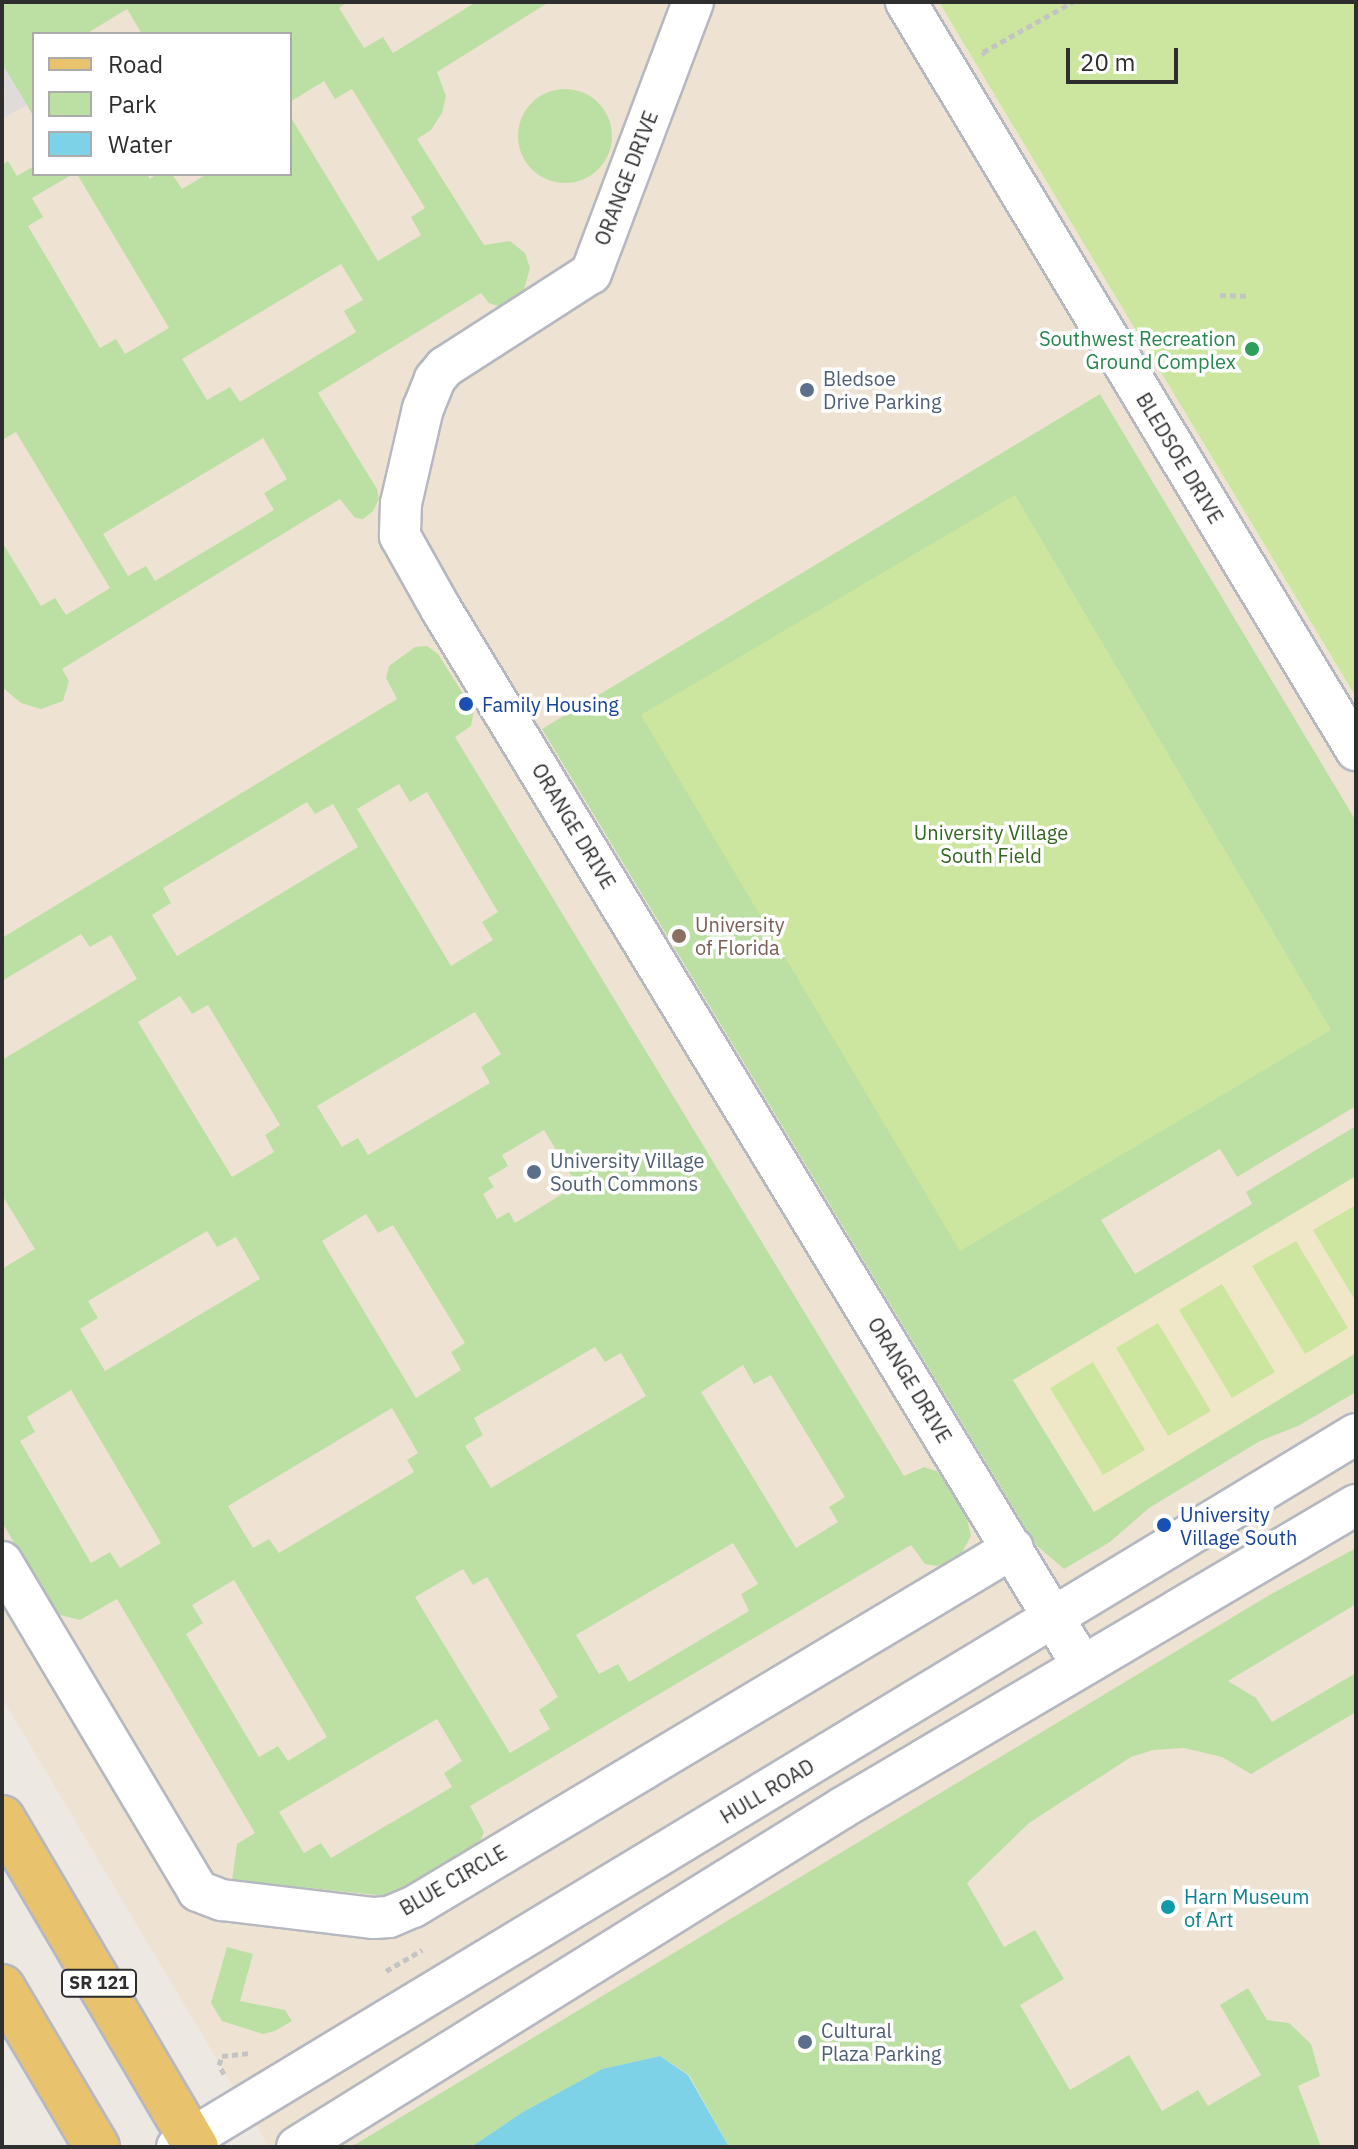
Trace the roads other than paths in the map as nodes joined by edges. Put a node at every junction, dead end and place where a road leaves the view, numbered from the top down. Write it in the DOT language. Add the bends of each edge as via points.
graph roads {
  1 [pos="693,2"];
  2 [pos="906,2"];
  3 [pos="1356,750"];
  4 [pos="1356,1434"];
  5 [pos="1356,1505"];
  6 [pos="1013,1548"];
  7 [pos="2,1562"];
  8 [pos="1053,1617"];
  9 [pos="1082,1665"];
  10 [pos="2,1818"];
  11 [pos="2,1987"];
  12 [pos="188,2144"];
  13 [pos="97,2147"];
  14 [pos="297,2147"];
  1 -- 6 [label="street, ORANGE DRIVE" via="591,273 445,367 435,379 401,503 400,536"];
  2 -- 3 [label="street, BLEDSOE DRIVE"];
  4 -- 8 [label="street, HULL ROAD"];
  5 -- 9 [label="street"];
  6 -- 7 [label="street, BLUE CIRCLE" via="413,1907 374,1918 222,1900 198,1891"];
  6 -- 8 [label="street, ORANGE DRIVE"];
  8 -- 9 [label="street, ORANGE DRIVE"];
  8 -- 12 [label="street, HULL ROAD"];
  9 -- 14 [label="street"];
  10 -- 12 [label="main road, SR 121"];
  11 -- 13 [label="main road"];
}
